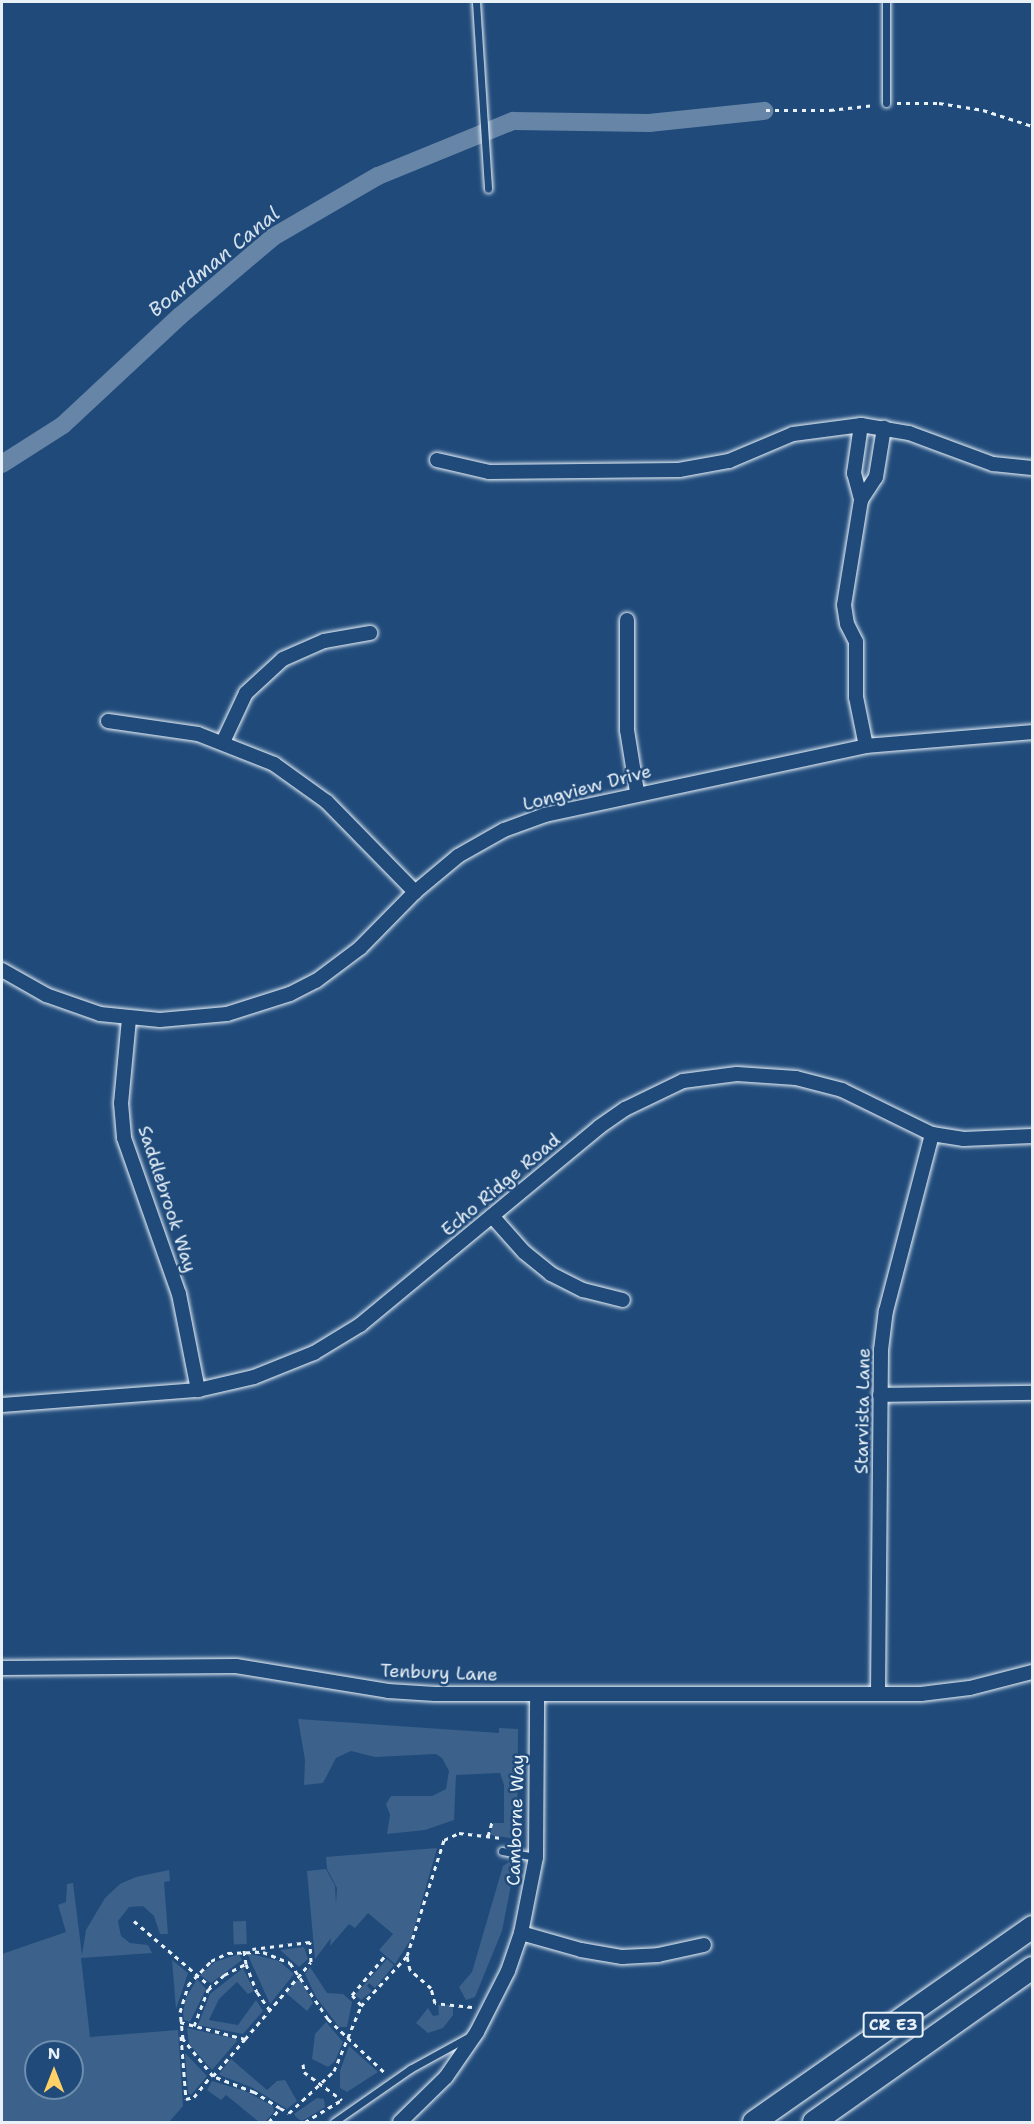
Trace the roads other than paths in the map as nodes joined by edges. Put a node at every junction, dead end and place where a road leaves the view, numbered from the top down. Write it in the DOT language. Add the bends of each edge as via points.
graph roads {
  1 [pos="476,2"];
  2 [pos="886,2"];
  3 [pos="886,103"];
  4 [pos="488,189"];
  5 [pos="861,425"];
  6 [pos="884,428"];
  7 [pos="437,460"];
  8 [pos="855,462"];
  9 [pos="878,466"];
  10 [pos="1032,468"];
  11 [pos="861,500"];
  12 [pos="627,620"];
  13 [pos="370,633"];
  14 [pos="108,721"];
  15 [pos="1032,732"];
  16 [pos="223,742"];
  17 [pos="866,746"];
  18 [pos="637,792"];
  19 [pos="415,892"];
  20 [pos="2,970"];
  21 [pos="129,1019"];
  22 [pos="932,1134"];
  23 [pos="1032,1136"];
  24 [pos="492,1216"];
  25 [pos="623,1300"];
  26 [pos="198,1390"];
  27 [pos="1032,1393"];
  28 [pos="880,1395"];
  29 [pos="2,1405"];
  30 [pos="2,1668"];
  31 [pos="1032,1672"];
  32 [pos="537,1694"];
  33 [pos="878,1694"];
  34 [pos="502,1851"];
  35 [pos="536,1857"];
  36 [pos="1032,1927"];
  37 [pos="521,1933"];
  38 [pos="704,1945"];
  39 [pos="1032,1968"];
  40 [pos="477,2032"];
  41 [pos="334,2122"];
  42 [pos="400,2122"];
  43 [pos="754,2122"];
  44 [pos="814,2122"];
  1 -- 4 [label="lane"];
  2 -- 3 [label="lane"];
  5 -- 6 [label="street"];
  5 -- 7 [label="street" via="793,434 729,461 679,471 489,472"];
  5 -- 8 [label="street"];
  6 -- 9 [label="street"];
  6 -- 10 [label="street" via="993,464"];
  8 -- 9 [label="street"];
  8 -- 11 [label="street"];
  9 -- 11 [label="street" via="876,477"];
  11 -- 17 [label="street" via="844,605 847,624 856,642 856,697"];
  12 -- 18 [label="street" via="627,730"];
  13 -- 16 [label="street" via="324,640 283,659 246,693"];
  14 -- 16 [label="street" via="168,727"];
  15 -- 17 [label="street, Longview Drive"];
  16 -- 19 [label="street" via="301,781 357,831"];
  17 -- 18 [label="street, Longview Drive"];
  18 -- 19 [label="street, Longview Drive" via="545,815 504,830 458,856"];
  19 -- 21 [label="street, Longview Drive" via="360,948 290,994 227,1014"];
  20 -- 21 [label="street, Longview Drive" via="77,1007"];
  21 -- 26 [label="street, Saddlebrook Way" via="121,1103 124,1138 179,1294"];
  22 -- 23 [label="street, Echo Ridge Road" via="964,1140"];
  22 -- 24 [label="street, Echo Ridge Road" via="821,1084 768,1075 683,1081 625,1109"];
  22 -- 28 [label="street, Starvista Lane" via="886,1311"];
  24 -- 25 [label="street" via="524,1252 551,1274 583,1290"];
  24 -- 26 [label="street, Echo Ridge Road" via="338,1340 254,1377"];
  26 -- 29 [label="street, Echo Ridge Road"];
  27 -- 28 [label="street"];
  28 -- 33 [label="street, Starvista Lane"];
  30 -- 32 [label="street, Tenbury Lane" via="236,1666 410,1694"];
  31 -- 33 [label="street, Tenbury Lane" via="970,1688"];
  32 -- 33 [label="street, Tenbury Lane"];
  32 -- 35 [label="street, Camborne Way"];
  34 -- 35 [label="lane"];
  35 -- 37 [label="street, Camborne Way"];
  36 -- 43 [label="main road, CR E3"];
  37 -- 38 [label="street" via="613,1956 658,1955"];
  37 -- 40 [label="street, Camborne Way" via="508,1971"];
  39 -- 44 [label="main road, CR E3"];
  40 -- 41 [label="lane" via="410,2069"];
  40 -- 42 [label="street, Camborne Way" via="446,2077"];
}
